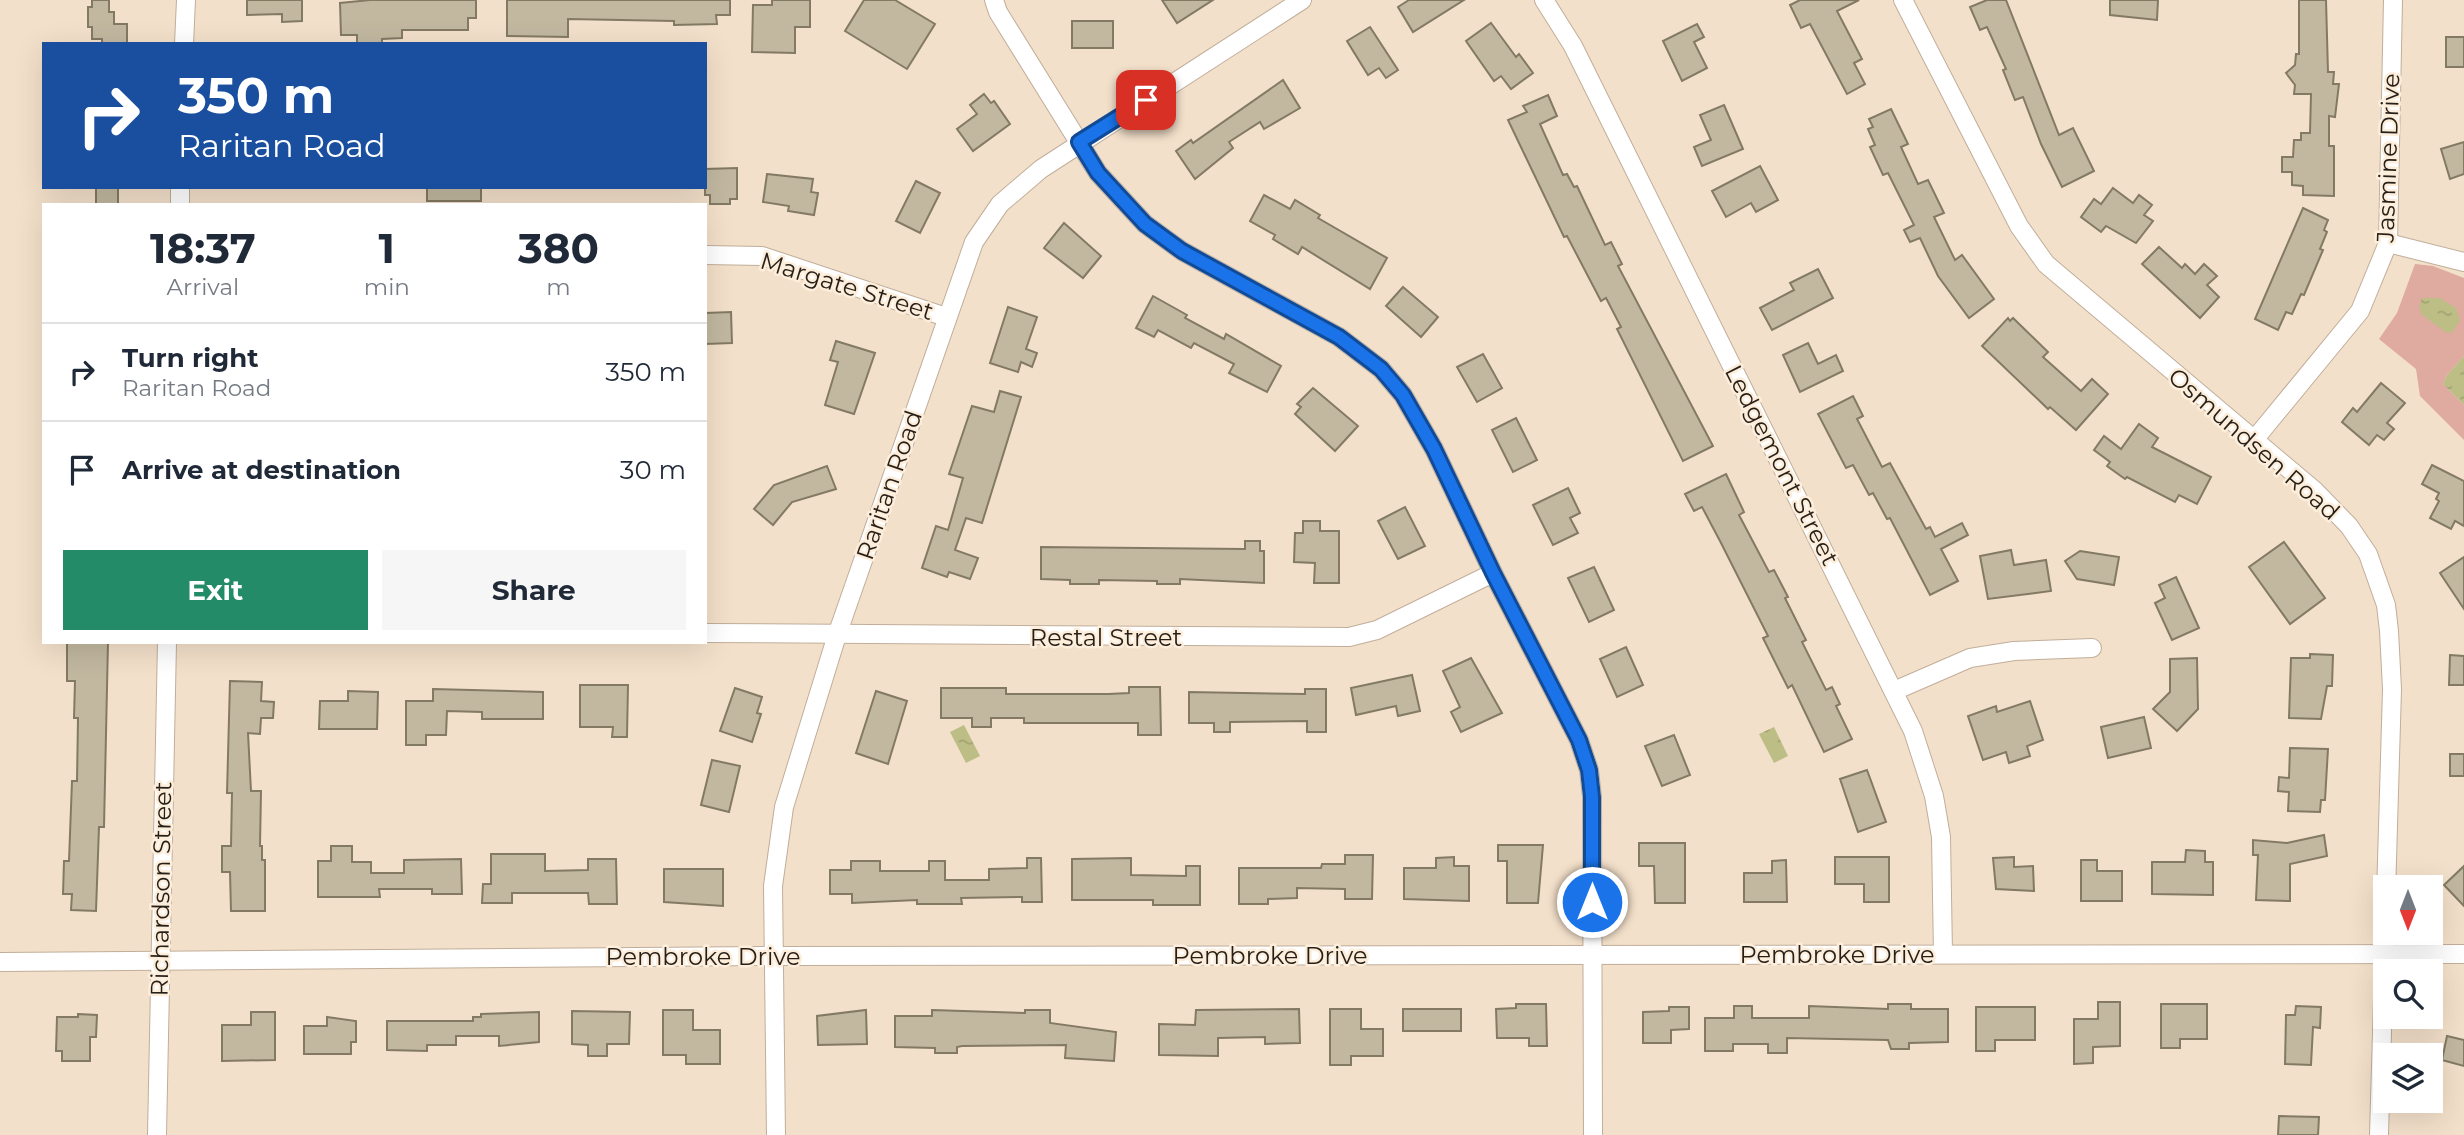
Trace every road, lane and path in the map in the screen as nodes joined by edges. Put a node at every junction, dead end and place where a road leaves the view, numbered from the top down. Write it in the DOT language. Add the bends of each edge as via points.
graph roads {
  1 [pos="186,0"];
  2 [pos="994,0"];
  3 [pos="1302,0"];
  4 [pos="1544,0"];
  5 [pos="1903,0"];
  6 [pos="2393,0"];
  7 [pos="184,42"];
  8 [pos="1079,142"];
  9 [pos="2388,243"];
  10 [pos="707,255"];
  11 [pos="2464,262"];
  12 [pos="946,317"];
  13 [pos="2253,440"];
  14 [pos="1493,573"];
  15 [pos="707,633"];
  16 [pos="837,635"];
  17 [pos="167,644"];
  18 [pos="2092,648"];
  19 [pos="1894,691"];
  20 [pos="2382,953"];
  21 [pos="1592,954"];
  22 [pos="1943,954"];
  23 [pos="2464,954"];
  24 [pos="773,956"];
  25 [pos="158,960"];
  26 [pos="0,962"];
  27 [pos="157,1135"];
  28 [pos="776,1135"];
  29 [pos="1593,1135"];
  30 [pos="2379,1135"];
  1 -- 7 [label="street"];
  2 -- 8 [label="street"];
  3 -- 8 [label="street, Raritan Road"];
  4 -- 19 [label="street, Ledgemont Street" via="1573,46"];
  5 -- 13 [label="street, Osmundsen Road" via="2019,226 2046,264"];
  6 -- 9 [label="street, Jasmine Drive"];
  8 -- 12 [label="street, Raritan Road" via="1000,204 974,242"];
  8 -- 14 [label="street" via="1098,173 1145,224 1182,251 1312,320 1381,369 1403,395 1434,449"];
  9 -- 11 [label="street"];
  9 -- 13 [label="street, Jasmine Drive" via="2360,311"];
  10 -- 12 [label="street, Margate Street" via="762,256"];
  12 -- 16 [label="street, Raritan Road"];
  13 -- 20 [label="street, Osmundsen Road" via="2349,526 2368,554 2386,605 2392,689"];
  14 -- 16 [label="street, Restal Street" via="1377,630 1349,636"];
  14 -- 21 [label="street" via="1579,740 1589,770"];
  15 -- 16 [label="street, Restal Street"];
  16 -- 24 [label="street, Raritan Road" via="784,807 773,886"];
  17 -- 25 [label="street, Richardson Street"];
  18 -- 19 [label="street" via="1970,658"];
  19 -- 22 [label="street, Ledgemont Street" via="1913,731 1934,796 1941,837"];
  20 -- 22 [label="street, Pembroke Drive"];
  20 -- 23 [label="street, Pembroke Drive"];
  20 -- 30 [label="street, Osmundsen Road"];
  21 -- 22 [label="street, Pembroke Drive"];
  21 -- 24 [label="street, Pembroke Drive"];
  21 -- 29 [label="street"];
  24 -- 25 [label="street, Pembroke Drive"];
  24 -- 28 [label="street, Raritan Road"];
  25 -- 26 [label="street, Pembroke Drive"];
  25 -- 27 [label="street, Richardson Street"];
}
